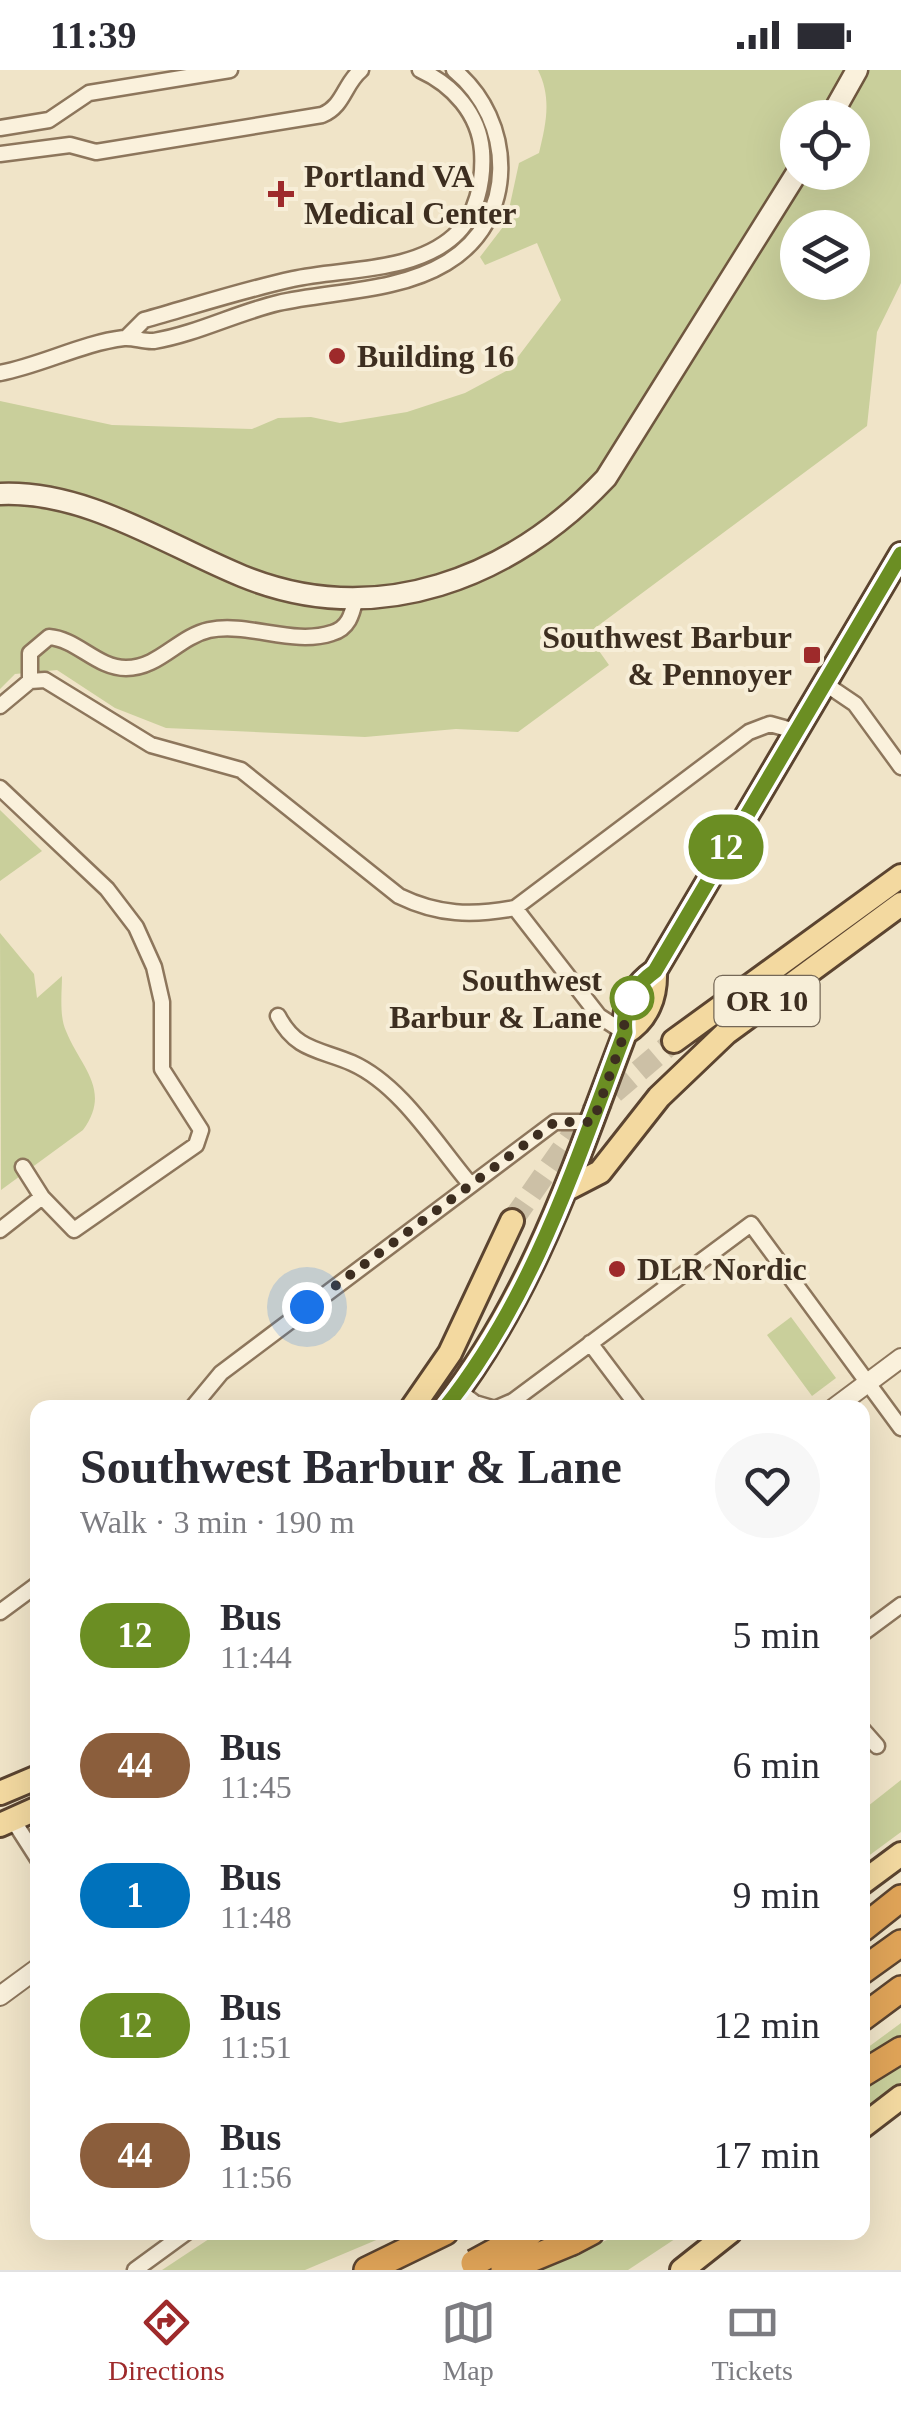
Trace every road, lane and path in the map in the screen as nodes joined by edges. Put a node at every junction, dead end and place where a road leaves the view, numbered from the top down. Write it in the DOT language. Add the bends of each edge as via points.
graph roads {
  1 [pos="230,70"];
  2 [pos="361,70"];
  3 [pos="420,70"];
  4 [pos="454,70"];
  5 [pos="857,70"];
  6 [pos="345,75"];
  7 [pos="840,100"];
  8 [pos="63,112"];
  9 [pos="0,128"];
  10 [pos="70,145"];
  11 [pos="0,154"];
  12 [pos="786,190"];
  13 [pos="126,338"];
  14 [pos="0,373"];
  15 [pos="0,494"];
  16 [pos="901,554"];
  17 [pos="356,598"];
  18 [pos="30,681"];
  19 [pos="824,683"];
  20 [pos="0,706"];
  21 [pos="795,731"];
  22 [pos="901,768"];
  23 [pos="0,788"];
  24 [pos="901,876"];
  25 [pos="901,904"];
  26 [pos="515,908"];
  27 [pos="278,1016"];
  28 [pos="625,1032"];
  29 [pos="674,1041"];
  30 [pos="593,1122"];
  31 [pos="23,1167"];
  32 [pos="470,1184"];
  33 [pos="570,1188"];
  34 [pos="42,1197"];
  35 [pos="512,1220"];
  36 [pos="0,1230"];
  37 [pos="590,1343"];
  38 [pos="901,1358"];
  39 [pos="867,1382"];
  40 [pos="452,1399"];
  41 [pos="199,1400"];
  42 [pos="418,1400"];
  43 [pos="514,1400"];
  44 [pos="633,1400"];
  45 [pos="844,1400"];
  46 [pos="901,1428"];
  47 [pos="30,1590"];
  48 [pos="901,1606"];
  49 [pos="0,1612"];
  50 [pos="870,1628"];
  51 [pos="870,1738"];
  52 [pos="877,1746"];
  53 [pos="30,1780"];
  54 [pos="0,1793"];
  55 [pos="30,1812"];
  56 [pos="6,1823"];
  57 [pos="30,1849"];
  58 [pos="901,1854"];
  59 [pos="870,1876"];
  60 [pos="901,1898"];
  61 [pos="870,1923"];
  62 [pos="901,1943"];
  63 [pos="870,1966"];
  64 [pos="30,1974"];
  65 [pos="901,1989"];
  66 [pos="0,1996"];
  67 [pos="870,2012"];
  68 [pos="901,2050"];
  69 [pos="870,2069"];
  70 [pos="901,2096"];
  71 [pos="870,2121"];
  72 [pos="176,2240"];
  73 [pos="429,2240"];
  74 [pos="514,2240"];
  75 [pos="520,2240"];
  76 [pos="572,2240"];
  77 [pos="720,2240"];
  78 [pos="485,2269"];
  79 [pos="134,2270"];
  80 [pos="368,2270"];
  81 [pos="516,2270"];
  82 [pos="682,2270"];
  1 -- 8 [label="street" via="89,93"];
  2 -- 6 [label="street"];
  3 -- 13 [label="street" via="454,92 479,134 480,187 456,235 407,259 294,279 144,320"];
  4 -- 13 [label="street" via="485,103 501,160 494,204 464,251 407,280 273,304 151,342"];
  5 -- 7 [label="main road"];
  6 -- 10 [label="street" via="338,106 322,115 96,152"];
  8 -- 9 [label="street"];
  8 -- 10 [label="street"];
  10 -- 11 [label="street"];
  12 -- 17 [label="main road" via="618,462 572,513 521,552 465,578"];
  13 -- 14 [label="street"];
  15 -- 17 [label="main road" via="70,504 264,583"];
  16 -- 19 [label="main road"];
  17 -- 18 [label="street" via="349,621 330,634 213,630 130,668 49,637 30,653"];
  18 -- 20 [label="street"];
  18 -- 26 [label="street" via="45,680 151,746 241,770 413,902 448,913"];
  19 -- 21 [label="main road"];
  19 -- 22 [label="street" via="855,704"];
  21 -- 26 [label="street" via="770,724 749,732"];
  21 -- 28 [label="main road" via="655,971 656,990 640,1024"];
  23 -- 34 [label="street" via="108,889 136,926 162,1002 162,1069 202,1130 196,1145 74,1230"];
  24 -- 29 [label="main road, OR 10"];
  25 -- 33 [label="main road, OR 10" via="682,1072 600,1172"];
  26 -- 28 [label="street" via="599,1016"];
  27 -- 32 [label="street" via="303,1048 352,1063 385,1084"];
  28 -- 30 [label="main road"];
  30 -- 32 [label="street" via="555,1122"];
  30 -- 33 [label="main road"];
  31 -- 34 [label="street"];
  32 -- 41 [label="street" via="222,1373"];
  33 -- 40 [label="main road, OR 10" via="514,1303"];
  34 -- 36 [label="street"];
  35 -- 42 [label="main road" via="450,1353"];
  37 -- 39 [label="street" via="751,1224"];
  37 -- 43 [label="street"];
  37 -- 44 [label="street"];
  38 -- 39 [label="street"];
  39 -- 45 [label="street"];
  39 -- 46 [label="street"];
  47 -- 49 [label="street"];
  48 -- 50 [label="street"];
  51 -- 52 [label="street"];
  53 -- 54 [label="main road"];
  55 -- 56 [label="main road"];
  56 -- 57 [label="street"];
  58 -- 59 [label="main road"];
  60 -- 61 [label="highway"];
  62 -- 63 [label="highway"];
  64 -- 66 [label="street"];
  65 -- 67 [label="highway"];
  68 -- 69 [label="highway"];
  70 -- 71 [label="main road"];
  72 -- 79 [label="street"];
  73 -- 80 [label="highway"];
  74 -- 78 [label="highway, bridge"];
  75 -- 81 [label="main road"];
  76 -- 78 [label="highway, bridge"];
  77 -- 82 [label="main road"];
}
